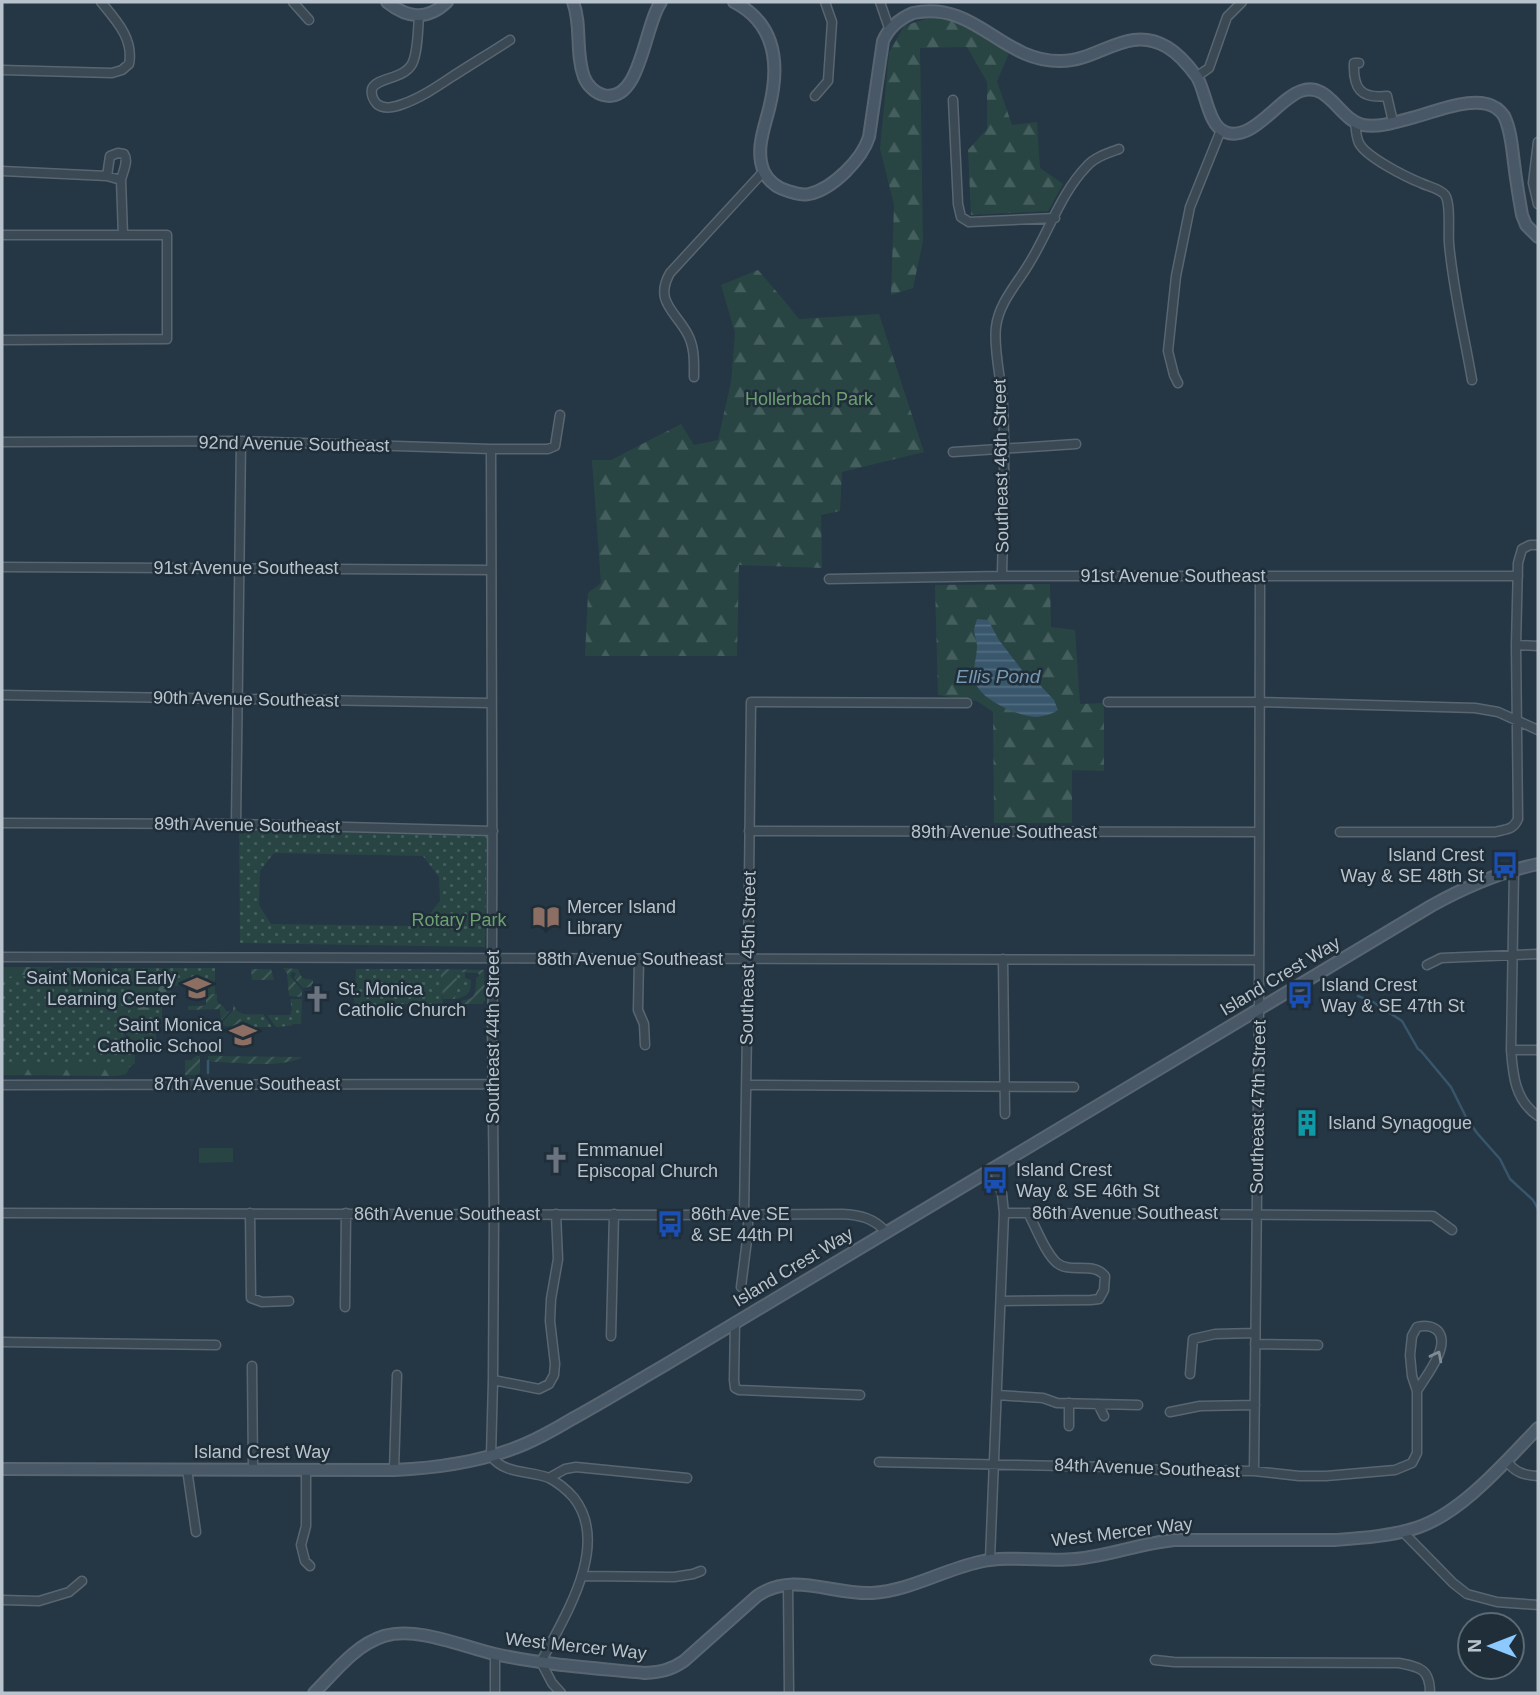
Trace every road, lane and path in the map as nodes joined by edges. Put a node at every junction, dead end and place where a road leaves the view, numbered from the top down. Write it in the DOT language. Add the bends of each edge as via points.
graph roads {
  1 [pos="101,2"];
  2 [pos="293,2"];
  3 [pos="387,2"];
  4 [pos="447,2"];
  5 [pos="573,2"];
  6 [pos="661,2"];
  7 [pos="734,2"];
  8 [pos="825,2"];
  9 [pos="880,2"];
  10 [pos="1242,2"];
  11 [pos="419,15"];
  12 [pos="309,20"];
  13 [pos="889,28"];
  14 [pos="510,40"];
  15 [pos="1359,63"];
  16 [pos="3,72"];
  17 [pos="1196,77"];
  18 [pos="815,96"];
  19 [pos="953,100"];
  20 [pos="1355,122"];
  21 [pos="1393,122"];
  22 [pos="1221,130"];
  23 [pos="1538,142"];
  24 [pos="1119,149"];
  25 [pos="2,171"];
  26 [pos="764,171"];
  27 [pos="107,176"];
  28 [pos="121,180"];
  29 [pos="1538,204"];
  30 [pos="1055,218"];
  31 [pos="2,235"];
  32 [pos="123,235"];
  33 [pos="1538,237"];
  34 [pos="2,340"];
  35 [pos="694,377"];
  36 [pos="1472,380"];
  37 [pos="1178,383"];
  38 [pos="559,415"];
  39 [pos="240,441"];
  40 [pos="2,442"];
  41 [pos="1076,444"];
  42 [pos="1004,448"];
  43 [pos="491,449"];
  44 [pos="953,452"];
  45 [pos="1538,545"];
  46 [pos="2,567"];
  47 [pos="239,568"];
  48 [pos="491,570"];
  49 [pos="1002,576"];
  50 [pos="1260,576"];
  51 [pos="1518,576"];
  52 [pos="829,579"];
  53 [pos="1516,645"];
  54 [pos="1538,646"];
  55 [pos="2,695"];
  56 [pos="237,699"];
  57 [pos="1108,702"];
  58 [pos="1261,702"];
  59 [pos="491,703"];
  60 [pos="967,703"];
  61 [pos="1517,719"];
  62 [pos="1538,730"];
  63 [pos="2,823"];
  64 [pos="236,824"];
  65 [pos="493,831"];
  66 [pos="749,831"];
  67 [pos="1259,832"];
  68 [pos="1340,832"];
  69 [pos="1538,864"];
  70 [pos="1514,870"];
  71 [pos="1513,954"];
  72 [pos="1538,954"];
  73 [pos="2,957"];
  74 [pos="493,959"];
  75 [pos="639,959"];
  76 [pos="748,959"];
  77 [pos="1003,959"];
  78 [pos="1258,960"];
  79 [pos="1427,964"];
  80 [pos="1259,1009"];
  81 [pos="645,1045"];
  82 [pos="1511,1050"];
  83 [pos="1538,1050"];
  84 [pos="492,1084"];
  85 [pos="2,1085"];
  86 [pos="746,1086"];
  87 [pos="1004,1087"];
  88 [pos="1074,1087"];
  89 [pos="1005,1114"];
  90 [pos="1538,1116"];
  91 [pos="994,1167"];
  92 [pos="2,1213"];
  93 [pos="250,1213"];
  94 [pos="346,1213"];
  95 [pos="494,1213"];
  96 [pos="1004,1213"];
  97 [pos="1028,1213"];
  98 [pos="556,1214"];
  99 [pos="614,1214"];
  100 [pos="746,1214"];
  101 [pos="1256,1214"];
  102 [pos="1452,1230"];
  103 [pos="886,1232"];
  104 [pos="741,1287"];
  105 [pos="289,1301"];
  106 [pos="1001,1301"];
  107 [pos="345,1307"];
  108 [pos="735,1322"];
  109 [pos="1255,1333"];
  110 [pos="611,1336"];
  111 [pos="2,1342"];
  112 [pos="1255,1344"];
  113 [pos="216,1345"];
  114 [pos="1318,1345"];
  115 [pos="252,1367"];
  116 [pos="1190,1374"];
  117 [pos="397,1375"];
  118 [pos="493,1380"];
  119 [pos="1417,1391"];
  120 [pos="860,1395"];
  121 [pos="997,1395"];
  122 [pos="1069,1403"];
  123 [pos="1098,1404"];
  124 [pos="1138,1405"];
  125 [pos="1255,1405"];
  126 [pos="1170,1412"];
  127 [pos="1104,1416"];
  128 [pos="1069,1426"];
  129 [pos="1538,1429"];
  130 [pos="491,1456"];
  131 [pos="1507,1461"];
  132 [pos="879,1462"];
  133 [pos="994,1464"];
  134 [pos="2,1469"];
  135 [pos="187,1469"];
  136 [pos="253,1469"];
  137 [pos="306,1469"];
  138 [pos="394,1471"];
  139 [pos="1255,1471"];
  140 [pos="1538,1476"];
  141 [pos="549,1478"];
  142 [pos="687,1478"];
  143 [pos="196,1532"];
  144 [pos="1403,1532"];
  145 [pos="990,1559"];
  146 [pos="310,1566"];
  147 [pos="701,1571"];
  148 [pos="582,1576"];
  149 [pos="82,1581"];
  150 [pos="788,1584"];
  151 [pos="2,1600"];
  152 [pos="1538,1605"];
  153 [pos="495,1654"];
  154 [pos="1156,1660"];
  155 [pos="541,1662"];
  156 [pos="314,1693"];
  157 [pos="495,1693"];
  158 [pos="561,1693"];
  159 [pos="789,1693"];
  160 [pos="1430,1693"];
  1 -- 16 [label="street" via="127,37 129,64 122,70"];
  2 -- 12 [label="street"];
  3 -- 11 [label="street"];
  4 -- 11 [label="street" via="433,13"];
  5 -- 6 [label="street" via="583,75 595,92 610,96 623,92 633,80"];
  7 -- 26 [label="street" via="761,24 773,51 775,79 760,151"];
  8 -- 18 [label="street" via="832,22 828,81"];
  9 -- 13 [label="street"];
  10 -- 17 [label="street" via="1227,17 1209,68"];
  11 -- 14 [label="street" via="411,65 372,89 373,99 381,106 402,105 426,94"];
  13 -- 17 [label="street" via="930,6 957,7 1016,47 1043,59 1077,59 1132,39 1152,40 1176,52"];
  13 -- 26 [label="street" via="883,41 869,137 860,155 830,184 806,195 781,189"];
  15 -- 21 [label="street" via="1354,63 1357,86 1368,96 1387,96"];
  17 -- 22 [label="street"];
  19 -- 30 [label="street" via="961,217 969,222"];
  20 -- 21 [label="street"];
  20 -- 22 [label="street" via="1314,89 1287,98 1251,129 1236,134"];
  20 -- 36 [label="street" via="1364,150 1445,196 1453,278"];
  21 -- 33 [label="street" via="1472,103 1497,108 1511,141 1522,215"];
  22 -- 37 [label="street" via="1190,207 1176,276 1168,351"];
  23 -- 29 [label="street" via="1533,183"];
  24 -- 30 [label="street, Southeast 46th Street" via="1088,164"];
  25 -- 27 [label="street"];
  26 -- 35 [label="street" via="665,282 666,304 693,348"];
  27 -- 28 [label="street"];
  27 -- 28 [label="street" via="110,156 124,154"];
  28 -- 32 [label="street"];
  30 -- 42 [label="street, Southeast 46th Street" via="997,318"];
  31 -- 32 [label="street"];
  32 -- 34 [label="street" via="167,235 167,339"];
  38 -- 43 [label="street, 92nd Avenue Southeast" via="555,446"];
  39 -- 40 [label="street, 92nd Avenue Southeast"];
  39 -- 43 [label="street, 92nd Avenue Southeast"];
  39 -- 47 [label="street"];
  41 -- 42 [label="street"];
  42 -- 44 [label="street"];
  42 -- 49 [label="street, Southeast 46th Street"];
  43 -- 48 [label="street, Southeast 44th Street"];
  45 -- 51 [label="street" via="1522,549"];
  46 -- 47 [label="street, 91st Avenue Southeast"];
  47 -- 48 [label="street, 91st Avenue Southeast"];
  47 -- 56 [label="street"];
  48 -- 59 [label="street, Southeast 44th Street"];
  49 -- 50 [label="street, 91st Avenue Southeast"];
  49 -- 52 [label="street, 91st Avenue Southeast"];
  50 -- 51 [label="street, 91st Avenue Southeast"];
  50 -- 58 [label="street, Southeast 47th Street"];
  51 -- 53 [label="street"];
  53 -- 54 [label="street"];
  53 -- 61 [label="street"];
  55 -- 56 [label="street, 90th Avenue Southeast"];
  56 -- 59 [label="street, 90th Avenue Southeast"];
  56 -- 64 [label="street"];
  57 -- 58 [label="street"];
  58 -- 61 [label="street" via="1475,708"];
  58 -- 67 [label="street, Southeast 47th Street"];
  59 -- 65 [label="street, Southeast 44th Street"];
  60 -- 66 [label="street, Southeast 45th Street" via="751,702"];
  61 -- 62 [label="street"];
  61 -- 68 [label="street" via="1515,826 1495,832"];
  63 -- 64 [label="street, 89th Avenue Southeast"];
  64 -- 65 [label="street, 89th Avenue Southeast"];
  65 -- 74 [label="street, Southeast 44th Street"];
  66 -- 67 [label="street, 89th Avenue Southeast"];
  66 -- 76 [label="street, Southeast 45th Street"];
  67 -- 78 [label="street, Southeast 47th Street"];
  69 -- 70 [label="street, Island Crest Way"];
  70 -- 71 [label="street"];
  70 -- 80 [label="street, Island Crest Way" via="1442,900"];
  71 -- 72 [label="street"];
  71 -- 79 [label="street" via="1441,958"];
  71 -- 82 [label="street"];
  73 -- 74 [label="street, 88th Avenue Southeast"];
  74 -- 75 [label="street, 88th Avenue Southeast"];
  74 -- 84 [label="street, Southeast 44th Street"];
  75 -- 76 [label="street, 88th Avenue Southeast"];
  75 -- 81 [label="street" via="638,1010"];
  76 -- 77 [label="street, 88th Avenue Southeast"];
  76 -- 86 [label="street, Southeast 45th Street"];
  77 -- 78 [label="street, 88th Avenue Southeast"];
  77 -- 87 [label="street"];
  78 -- 80 [label="street, Southeast 47th Street"];
  80 -- 91 [label="street, Island Crest Way"];
  80 -- 101 [label="street, Southeast 47th Street"];
  82 -- 83 [label="street"];
  82 -- 90 [label="street" via="1515,1088"];
  84 -- 85 [label="street, 87th Avenue Southeast"];
  84 -- 95 [label="street, Southeast 44th Street"];
  86 -- 87 [label="street"];
  86 -- 100 [label="street, Southeast 45th Street"];
  87 -- 88 [label="street"];
  87 -- 89 [label="street"];
  91 -- 96 [label="street"];
  91 -- 103 [label="street, Island Crest Way"];
  92 -- 93 [label="street, 86th Avenue Southeast"];
  93 -- 94 [label="street, 86th Avenue Southeast"];
  93 -- 105 [label="street" via="251,1298"];
  94 -- 95 [label="street, 86th Avenue Southeast"];
  94 -- 107 [label="street"];
  95 -- 98 [label="street, 86th Avenue Southeast"];
  95 -- 118 [label="street, Southeast 44th Street"];
  96 -- 97 [label="street, 86th Avenue Southeast"];
  96 -- 106 [label="street"];
  97 -- 101 [label="street, 86th Avenue Southeast"];
  97 -- 106 [label="street" via="1055,1261 1065,1267 1096,1268 1105,1276 1104,1290 1099,1299 1091,1300"];
  98 -- 99 [label="street, 86th Avenue Southeast"];
  98 -- 118 [label="street" via="558,1259 550,1321 554,1374 549,1384 539,1389"];
  99 -- 100 [label="street, 86th Avenue Southeast"];
  99 -- 110 [label="street"];
  100 -- 103 [label="street, 86th Avenue Southeast" via="857,1215 871,1219"];
  100 -- 104 [label="street, Southeast 45th Street"];
  101 -- 102 [label="street, 86th Avenue Southeast" via="1433,1216"];
  101 -- 109 [label="street, Southeast 47th Street"];
  103 -- 108 [label="street, Island Crest Way"];
  106 -- 121 [label="street"];
  108 -- 120 [label="street" via="735,1388"];
  108 -- 130 [label="street, Island Crest Way" via="546,1434"];
  109 -- 112 [label="street, Southeast 47th Street"];
  109 -- 116 [label="street" via="1193,1339"];
  111 -- 113 [label="street"];
  112 -- 114 [label="street"];
  112 -- 125 [label="street, Southeast 47th Street"];
  115 -- 136 [label="street"];
  117 -- 138 [label="street"];
  118 -- 130 [label="street, Southeast 44th Street"];
  119 -- 119 [label="street, one-way" via="1443,1345 1435,1328 1426,1325 1417,1327 1412,1336 1410,1355"];
  119 -- 139 [label="street, 84th Avenue Southeast" via="1417,1453 1412,1463 1395,1470 1326,1476"];
  121 -- 122 [label="street"];
  121 -- 133 [label="street"];
  122 -- 123 [label="street"];
  122 -- 128 [label="street"];
  123 -- 124 [label="street"];
  123 -- 127 [label="street"];
  125 -- 126 [label="street" via="1200,1406"];
  125 -- 139 [label="street, Southeast 47th Street"];
  129 -- 131 [label="street, West Mercer Way"];
  130 -- 138 [label="street, Island Crest Way"];
  130 -- 141 [label="street" via="505,1468"];
  131 -- 140 [label="street" via="1517,1472"];
  131 -- 144 [label="street, West Mercer Way" via="1447,1513"];
  132 -- 133 [label="street, 84th Avenue Southeast"];
  133 -- 139 [label="street, 84th Avenue Southeast"];
  133 -- 145 [label="street"];
  134 -- 135 [label="street, Island Crest Way"];
  135 -- 136 [label="street, Island Crest Way"];
  135 -- 143 [label="street"];
  136 -- 137 [label="street, Island Crest Way"];
  137 -- 138 [label="street, Island Crest Way"];
  137 -- 146 [label="street" via="306,1526 301,1545 304,1561"];
  141 -- 142 [label="street" via="576,1468"];
  141 -- 148 [label="street" via="569,1492 583,1515 588,1551"];
  144 -- 145 [label="street, West Mercer Way" via="1335,1540 1175,1540 1076,1559"];
  144 -- 152 [label="street" via="1467,1594 1486,1601"];
  145 -- 150 [label="street, West Mercer Way" via="890,1591 855,1593"];
  147 -- 148 [label="street" via="674,1577"];
  148 -- 155 [label="street"];
  149 -- 151 [label="street" via="69,1592 39,1601"];
  150 -- 155 [label="street, West Mercer Way" via="764,1592 684,1661 661,1672"];
  150 -- 159 [label="street"];
  153 -- 155 [label="street, West Mercer Way"];
  153 -- 156 [label="street, West Mercer Way" via="426,1636 386,1636 349,1658"];
  153 -- 157 [label="street"];
  154 -- 160 [label="street" via="1399,1663 1422,1668"];
  155 -- 158 [label="street"];
}
